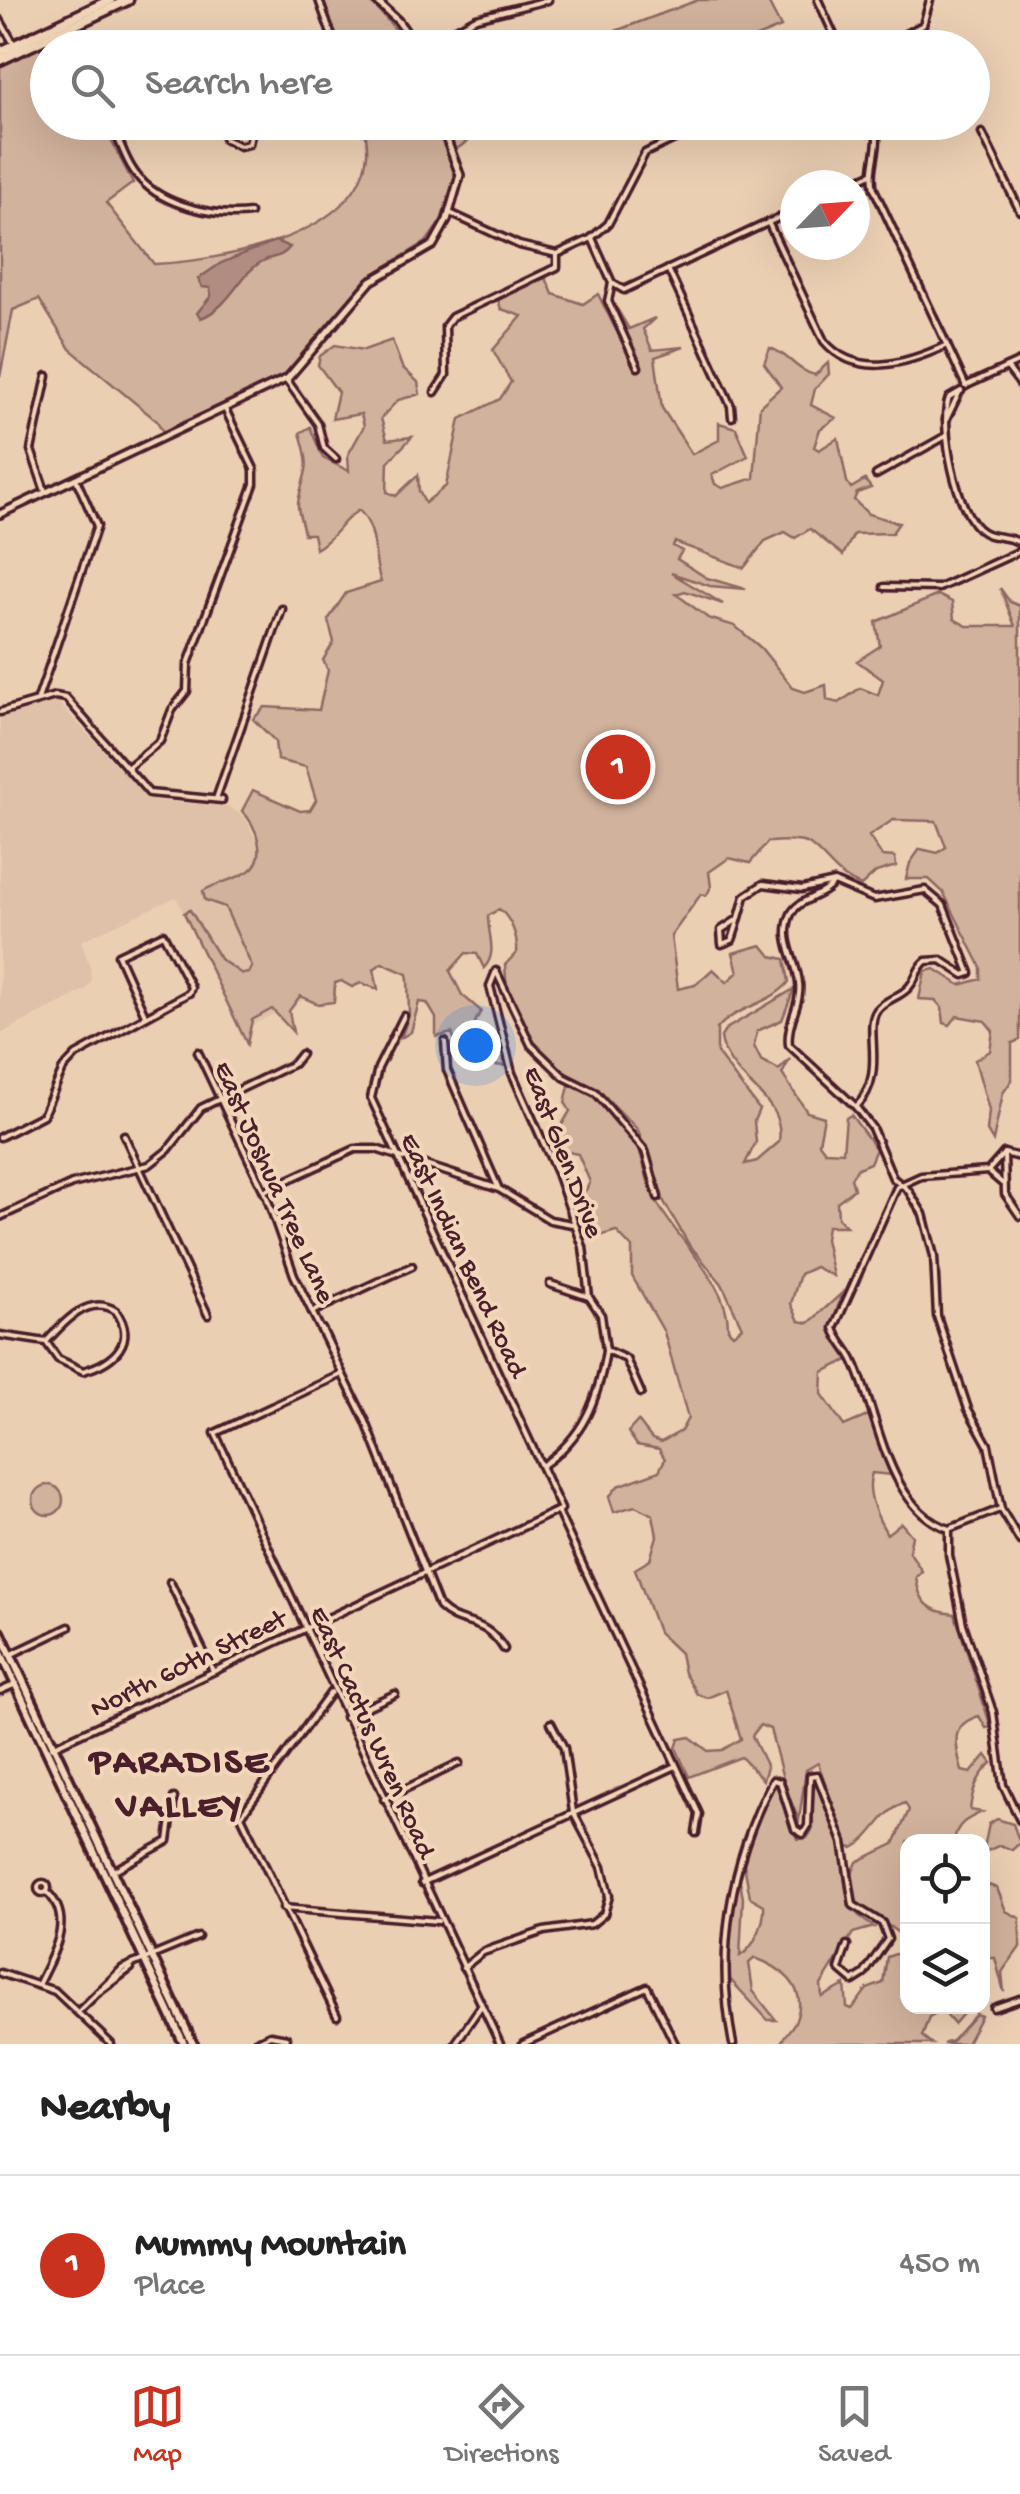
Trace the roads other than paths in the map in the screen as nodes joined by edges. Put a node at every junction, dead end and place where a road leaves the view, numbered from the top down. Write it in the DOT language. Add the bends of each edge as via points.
graph roads {
  1 [pos="110,0"];
  2 [pos="128,0"];
  3 [pos="318,0"];
  4 [pos="375,0"];
  5 [pos="548,0"];
  6 [pos="818,0"];
  7 [pos="930,0"];
  8 [pos="0,20"];
  9 [pos="66,25"];
  10 [pos="55,30"];
  11 [pos="68,30"];
  12 [pos="329,30"];
  13 [pos="403,30"];
  14 [pos="454,30"];
  15 [pos="832,30"];
  16 [pos="915,30"];
  17 [pos="30,42"];
  18 [pos="16,48"];
  19 [pos="0,52"];
  20 [pos="0,60"];
  21 [pos="119,140"];
  22 [pos="229,140"];
  23 [pos="250,140"];
  24 [pos="448,140"];
  25 [pos="675,140"];
  26 [pos="877,140"];
  27 [pos="985,140"];
  28 [pos="871,174"];
  29 [pos="1020,211"];
  30 [pos="250,213"];
  31 [pos="450,213"];
  32 [pos="780,217"];
  33 [pos="768,222"];
  34 [pos="592,238"];
  35 [pos="557,254"];
  36 [pos="668,269"];
  37 [pos="612,283"];
  38 [pos="947,346"];
  39 [pos="1020,361"];
  40 [pos="638,367"];
  41 [pos="1007,367"];
  42 [pos="47,376"];
  43 [pos="286,379"];
  44 [pos="1020,384"];
  45 [pos="966,386"];
  46 [pos="435,392"];
  47 [pos="224,409"];
  48 [pos="732,417"];
  49 [pos="946,436"];
  50 [pos="336,459"];
  51 [pos="876,476"];
  52 [pos="76,479"];
  53 [pos="46,492"];
  54 [pos="0,514"];
  55 [pos="1020,543"];
  56 [pos="1020,551"];
  57 [pos="884,587"];
  58 [pos="282,609"];
  59 [pos="37,701"];
  60 [pos="0,712"];
  61 [pos="126,768"];
  62 [pos="834,882"];
  63 [pos="738,919"];
  64 [pos="144,1015"];
  65 [pos="404,1016"];
  66 [pos="445,1042"];
  67 [pos="198,1052"];
  68 [pos="301,1054"];
  69 [pos="220,1098"];
  70 [pos="856,1107"];
  71 [pos="124,1135"];
  72 [pos="0,1137"];
  73 [pos="1004,1152"];
  74 [pos="398,1156"];
  75 [pos="1020,1157"];
  76 [pos="139,1168"];
  77 [pos="988,1171"];
  78 [pos="900,1184"];
  79 [pos="1004,1184"];
  80 [pos="499,1189"];
  81 [pos="264,1191"];
  82 [pos="658,1197"];
  83 [pos="1020,1216"];
  84 [pos="0,1217"];
  85 [pos="572,1224"];
  86 [pos="412,1266"];
  87 [pos="550,1284"];
  88 [pos="589,1297"];
  89 [pos="312,1312"];
  90 [pos="208,1315"];
  91 [pos="0,1335"];
  92 [pos="46,1342"];
  93 [pos="606,1350"];
  94 [pos="342,1374"];
  95 [pos="642,1393"];
  96 [pos="543,1465"];
  97 [pos="1001,1509"];
  98 [pos="560,1510"];
  99 [pos="949,1529"];
  100 [pos="1020,1541"];
  101 [pos="427,1570"];
  102 [pos="170,1582"];
  103 [pos="305,1627"];
  104 [pos="69,1628"];
  105 [pos="0,1632"];
  106 [pos="504,1649"];
  107 [pos="4,1655"];
  108 [pos="213,1670"];
  109 [pos="19,1682"];
  110 [pos="0,1691"];
  111 [pos="332,1691"];
  112 [pos="395,1694"];
  113 [pos="346,1717"];
  114 [pos="551,1723"];
  115 [pos="50,1748"];
  116 [pos="459,1764"];
  117 [pos="677,1765"];
  118 [pos="174,1798"];
  119 [pos="384,1799"];
  120 [pos="573,1812"];
  121 [pos="1020,1820"];
  122 [pos="696,1833"];
  123 [pos="108,1873"];
  124 [pos="422,1883"];
  125 [pos="47,1892"];
  126 [pos="283,1908"];
  127 [pos="440,1921"];
  128 [pos="198,1937"];
  129 [pos="847,1945"];
  130 [pos="149,1959"];
  131 [pos="462,1968"];
  132 [pos="0,1973"];
  133 [pos="39,1984"];
  134 [pos="1020,1998"];
  135 [pos="482,2006"];
  136 [pos="994,2008"];
  137 [pos="80,2010"];
  138 [pos="337,2016"];
  139 [pos="287,2038"];
  140 [pos="111,2044"];
  141 [pos="184,2044"];
  142 [pos="193,2044"];
  143 [pos="251,2044"];
  144 [pos="455,2044"];
  145 [pos="500,2044"];
  146 [pos="523,2044"];
  147 [pos="675,2044"];
  148 [pos="733,2044"];
  1 -- 9 [label="main road"];
  2 -- 9 [label="main road"];
  3 -- 12 [label="street"];
  4 -- 13 [label="street"];
  5 -- 14 [label="street"];
  6 -- 15 [label="street"];
  7 -- 16 [label="street"];
  8 -- 18 [label="street"];
  9 -- 10 [label="main road"];
  9 -- 11 [label="street"];
  17 -- 18 [label="main road"];
  18 -- 19 [label="main road"];
  18 -- 20 [label="main road"];
  21 -- 30 [label="street" via="148,186 200,211"];
  22 -- 23 [label="street" via="240,146"];
  24 -- 31 [label="street" via="460,168"];
  25 -- 34 [label="street" via="641,157 612,218"];
  26 -- 28 [label="street"];
  27 -- 29 [label="street"];
  28 -- 38 [label="street"];
  31 -- 35 [label="street" via="519,245"];
  31 -- 43 [label="street" via="433,245 371,281"];
  32 -- 33 [label="street"];
  33 -- 36 [label="street"];
  33 -- 38 [label="street" via="834,351 894,366"];
  34 -- 35 [label="street"];
  34 -- 37 [label="street"];
  35 -- 46 [label="street" via="557,267 538,279 452,317 445,326 446,375"];
  36 -- 37 [label="street" via="624,290"];
  36 -- 48 [label="street"];
  37 -- 40 [label="street" via="608,301"];
  38 -- 45 [label="street"];
  39 -- 41 [label="street"];
  41 -- 44 [label="street"];
  41 -- 45 [label="street"];
  42 -- 53 [label="street" via="31,450"];
  43 -- 47 [label="street"];
  43 -- 50 [label="street"];
  45 -- 49 [label="street" via="949,398"];
  47 -- 52 [label="street"];
  47 -- 61 [label="street" via="254,469 254,484 188,664 187,691 157,745"];
  49 -- 51 [label="street"];
  49 -- 55 [label="street" via="971,520 983,532"];
  52 -- 53 [label="street"];
  52 -- 59 [label="street" via="97,526"];
  53 -- 54 [label="street"];
  56 -- 57 [label="street" via="939,588"];
  58 -- 61 [label="street" via="219,800 149,793"];
  59 -- 60 [label="street"];
  59 -- 61 [label="street" via="69,700"];
  62 -- 63 [label="street" via="797,889 759,885 745,896"];
  62 -- 70 [label="street" via="791,913 787,950 800,988 788,1037 793,1052"];
  62 -- 70 [label="street" via="874,899 920,890 933,894 971,969 964,975 941,960 926,962 908,990 878,1008 875,1064"];
  63 -- 63 [label="street" via="721,930 722,944 732,940"];
  64 -- 64 [label="street" via="190,990 163,934 118,955"];
  64 -- 72 [label="street" via="72,1058 43,1115"];
  65 -- 74 [label="street, East Indian Bend Road" via="372,1090"];
  66 -- 80 [label="street" via="447,1070"];
  67 -- 69 [label="street, East Joshua Tree Lane"];
  68 -- 69 [label="street"];
  69 -- 76 [label="street" via="193,1114 168,1150"];
  69 -- 81 [label="street, East Joshua Tree Lane"];
  70 -- 78 [label="street"];
  71 -- 76 [label="street"];
  73 -- 75 [label="street"];
  73 -- 77 [label="street"];
  73 -- 79 [label="street"];
  74 -- 80 [label="street"];
  74 -- 81 [label="street" via="355,1149"];
  74 -- 96 [label="street, East Indian Bend Road"];
  76 -- 84 [label="street" via="72,1184"];
  76 -- 90 [label="street"];
  77 -- 78 [label="street"];
  77 -- 79 [label="street"];
  78 -- 97 [label="street" via="929,1228 937,1316 968,1409 988,1445"];
  78 -- 99 [label="street" via="834,1328 853,1359 899,1482 922,1515"];
  79 -- 83 [label="street"];
  80 -- 85 [label="street" via="550,1220"];
  81 -- 89 [label="street, East Joshua Tree Lane"];
  82 -- 85 [label="street, East Glen Drive" via="637,1139 596,1093 564,1077 531,1045 493,974 490,986 512,1073"];
  85 -- 88 [label="street, East Glen Drive" via="584,1247"];
  86 -- 89 [label="street"];
  87 -- 88 [label="street"];
  88 -- 93 [label="street, East Glen Drive"];
  89 -- 94 [label="street, East Joshua Tree Lane"];
  91 -- 92 [label="street"];
  92 -- 92 [label="street" via="75,1370 108,1360 125,1343 124,1322 106,1304 77,1312"];
  93 -- 95 [label="street, East Glen Drive" via="626,1359"];
  93 -- 96 [label="street" via="599,1394 582,1426"];
  94 -- 101 [label="street, East Joshua Tree Lane"];
  94 -- 103 [label="street, East Cactus Wren Road" via="216,1433"];
  96 -- 98 [label="street, East Indian Bend Road"];
  97 -- 99 [label="street"];
  97 -- 100 [label="street"];
  98 -- 101 [label="street, North 60th Street"];
  98 -- 117 [label="street, East Indian Bend Road"];
  99 -- 121 [label="street" via="963,1624 993,1712 1002,1785"];
  101 -- 103 [label="street, North 60th Street"];
  101 -- 106 [label="street, East Joshua Tree Lane" via="443,1612 482,1624"];
  102 -- 108 [label="street"];
  103 -- 108 [label="street, North 60th Street"];
  103 -- 111 [label="street, East Cactus Wren Road"];
  104 -- 107 [label="street"];
  105 -- 107 [label="main road"];
  107 -- 109 [label="main road"];
  108 -- 115 [label="street, North 60th Street"];
  109 -- 110 [label="street"];
  109 -- 115 [label="main road"];
  111 -- 113 [label="street, East Cactus Wren Road"];
  111 -- 126 [label="street" via="241,1816"];
  112 -- 113 [label="street"];
  113 -- 119 [label="street, East Cactus Wren Road"];
  114 -- 120 [label="street" via="564,1748"];
  115 -- 123 [label="main road"];
  116 -- 119 [label="street"];
  117 -- 120 [label="street"];
  117 -- 122 [label="street, East Indian Bend Road" via="699,1814"];
  118 -- 123 [label="street" via="168,1842"];
  119 -- 124 [label="street, East Cactus Wren Road"];
  120 -- 124 [label="street"];
  120 -- 131 [label="street" via="602,1867 610,1896 604,1914 592,1924 544,1931 483,1952"];
  123 -- 130 [label="main road"];
  124 -- 127 [label="street, East Cactus Wren Road"];
  125 -- 133 [label="street" via="62,1927"];
  126 -- 127 [label="street"];
  126 -- 138 [label="street"];
  127 -- 131 [label="street, East Cactus Wren Road"];
  128 -- 130 [label="street"];
  129 -- 148 [label="street" via="839,1969 853,1981 888,1940 882,1923 853,1905 843,1842 817,1775 810,1776 803,1834 795,1829 780,1782 773,1780 736,1867 723,1968"];
  130 -- 137 [label="street" via="113,1975"];
  130 -- 141 [label="main road"];
  130 -- 142 [label="main road"];
  131 -- 135 [label="street, East Cactus Wren Road"];
  132 -- 133 [label="street"];
  133 -- 137 [label="street"];
  134 -- 136 [label="street"];
  135 -- 144 [label="street"];
  135 -- 145 [label="street, East Cactus Wren Road"];
  137 -- 140 [label="street"];
  139 -- 143 [label="street" via="270,2035"];
  146 -- 147 [label="street" via="647,1986"];
}
